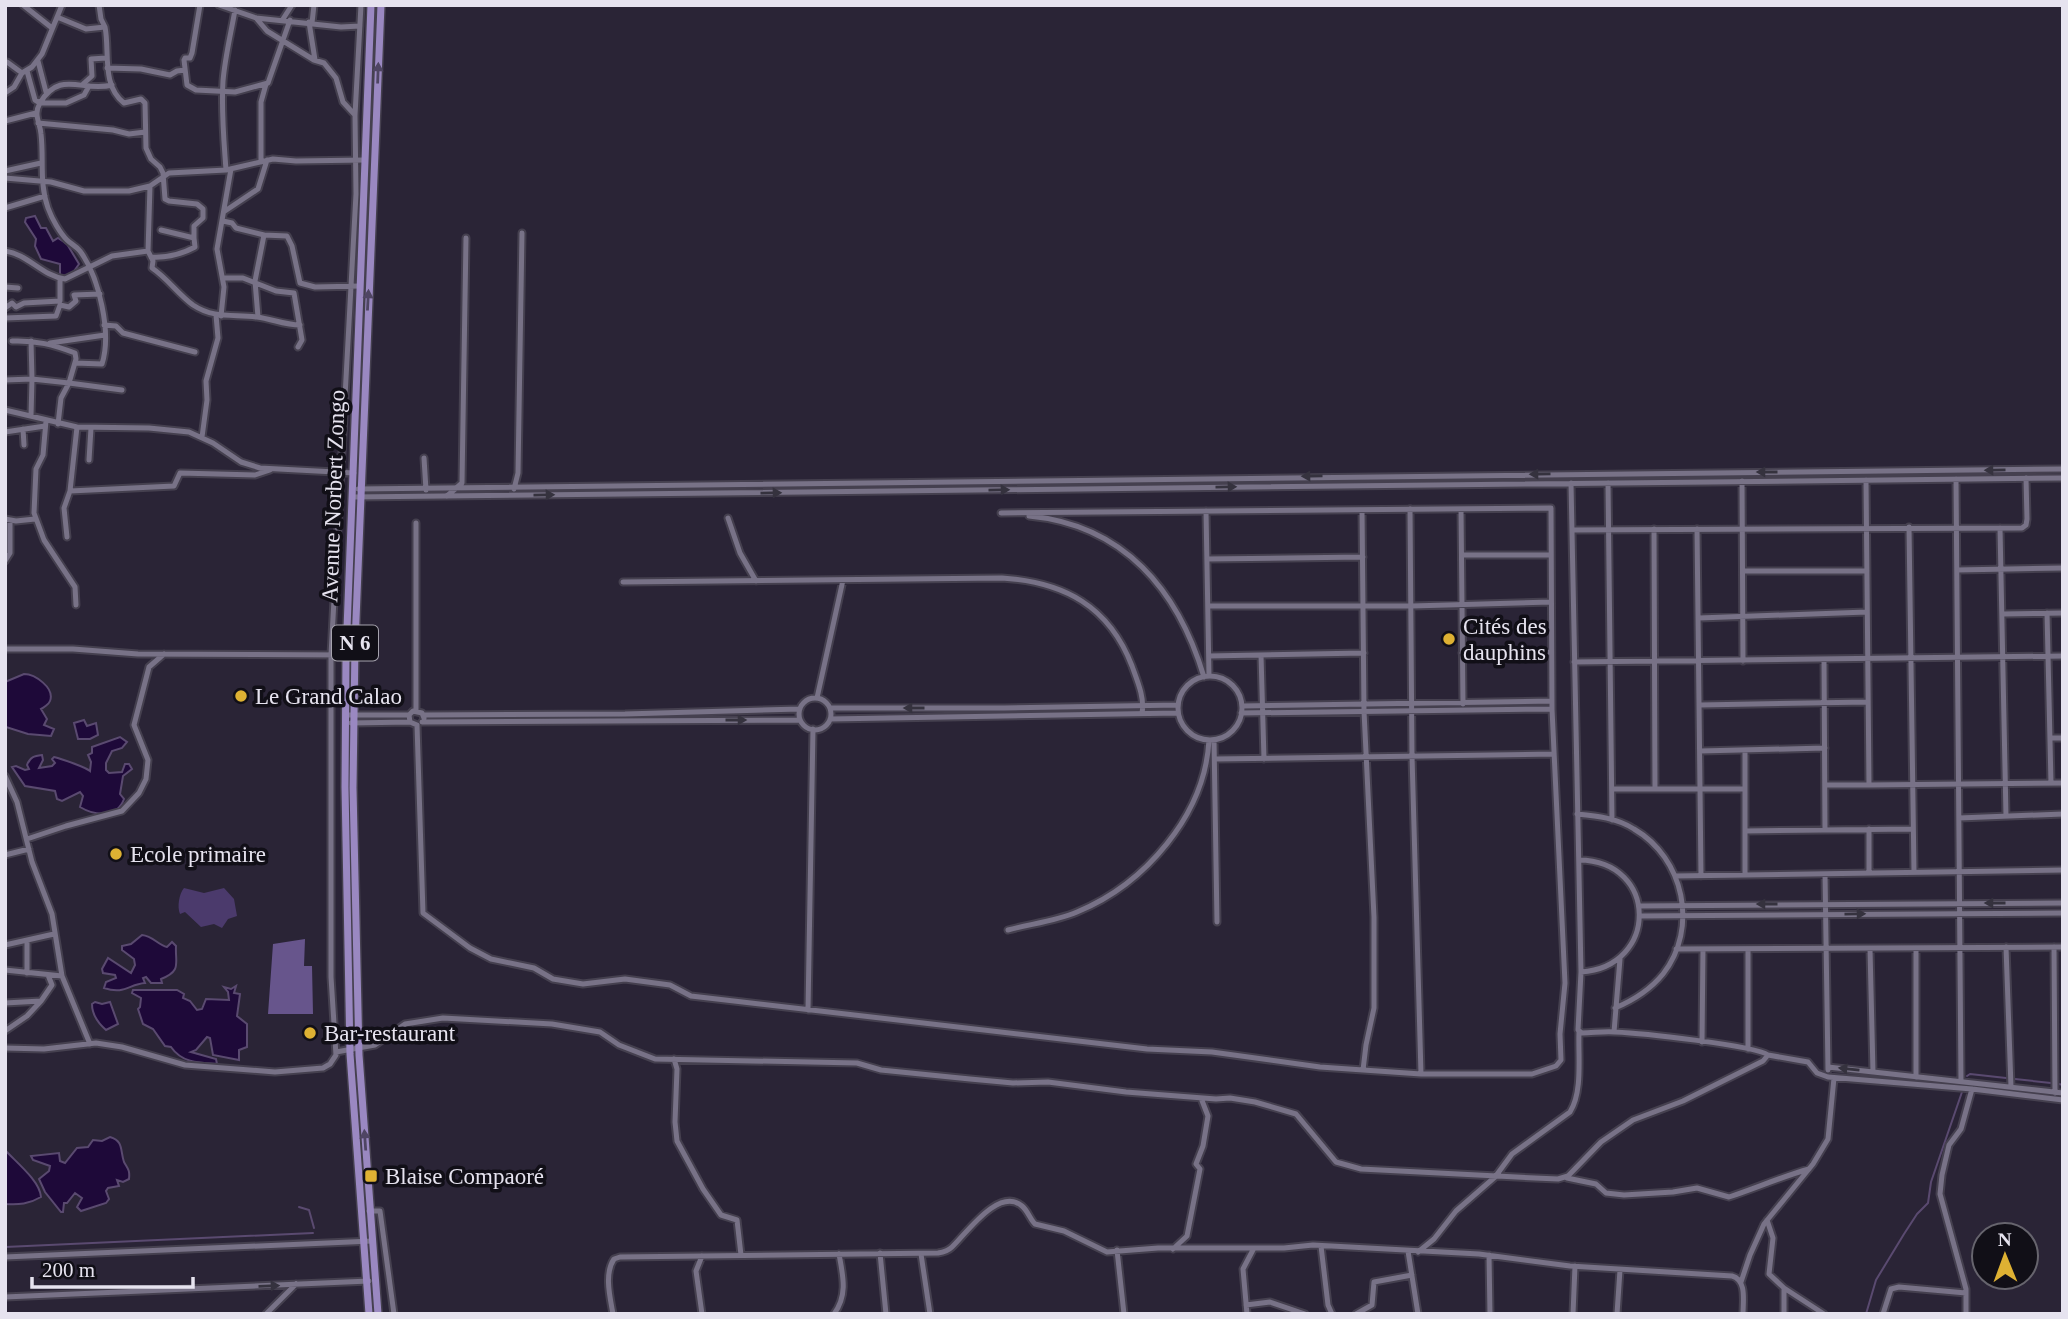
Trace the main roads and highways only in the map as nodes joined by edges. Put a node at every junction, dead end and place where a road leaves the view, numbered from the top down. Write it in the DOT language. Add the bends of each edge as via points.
graph roads {
  1 [pos="371,5"];
  2 [pos="381,5"];
  3 [pos="357,493"];
  4 [pos="350,719"];
  5 [pos="367,1242"];
  6 [pos="371,1281"];
  7 [pos="369,1314"];
  8 [pos="378,1314"];
  1 -- 3 [label="main road, Avenue Norbert Zongo / N 6" via="354,473"];
  3 -- 2 [label="main road, Avenue Norbert Zongo / N 6, one-way"];
  3 -- 4 [label="main road, Avenue Norbert Zongo / N 6"];
  3 -- 4 [label="main road, Avenue Norbert Zongo / N 6" via="346,656"];
  5 -- 4 [label="main road, Avenue Norbert Zongo / N 6, one-way"];
  4 -- 5 [label="main road, Avenue Norbert Zongo / N 6" via="346,888 350,1049"];
  5 -- 6 [label="main road, Avenue Norbert Zongo / N 6"];
  6 -- 7 [label="main road, N 6"];
  6 -- 8 [label="main road, N 6"];
}
